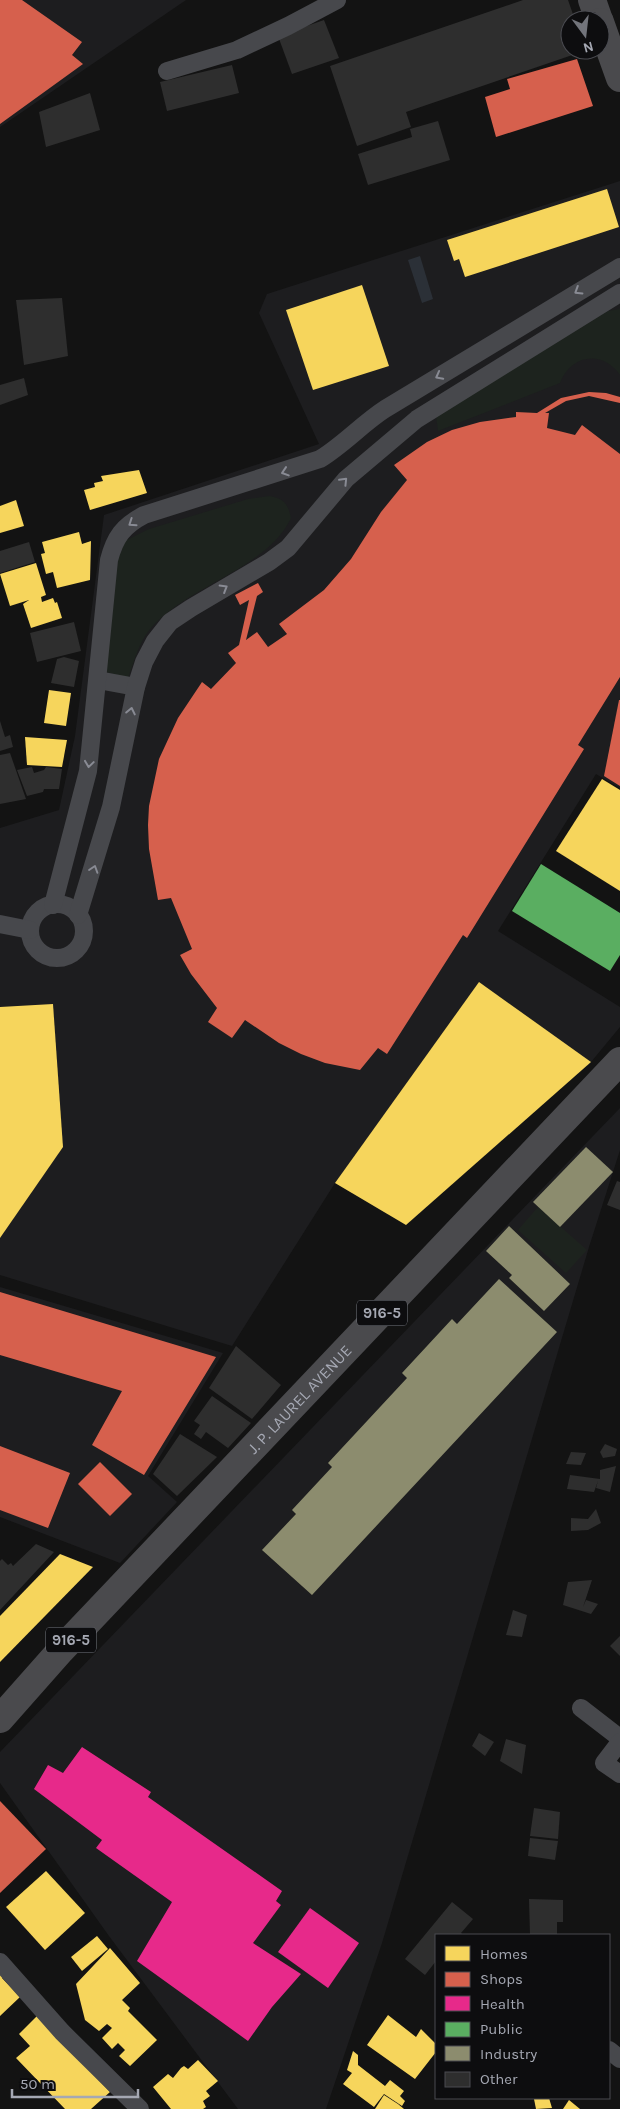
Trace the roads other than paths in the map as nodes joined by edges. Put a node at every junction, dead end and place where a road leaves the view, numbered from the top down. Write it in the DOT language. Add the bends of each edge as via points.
graph roads {
  1 [pos="337,0"];
  2 [pos="610,50"];
  3 [pos="167,72"];
  4 [pos="620,78"];
  5 [pos="620,267"];
  6 [pos="620,293"];
  7 [pos="98,680"];
  8 [pos="136,687"];
  9 [pos="53,905"];
  10 [pos="78,915"];
  11 [pos="0,924"];
  12 [pos="30,930"];
  13 [pos="620,1060"];
  14 [pos="581,1708"];
  15 [pos="0,1718"];
  16 [pos="620,1738"];
  17 [pos="620,1742"];
  18 [pos="620,1774"];
  19 [pos="0,1962"];
  20 [pos="610,2051"];
  21 [pos="620,2059"];
  22 [pos="140,2109"];
  1 -- 3 [label="street" via="244,47"];
  2 -- 4 [label="main road"];
  5 -- 7 [label="street, one-way" via="364,422 320,459 162,509 129,523 120,532 109,560"];
  8 -- 6 [label="street, one-way" via="148,655 170,622 288,548 327,498 376,451 461,390"];
  7 -- 8 [label="street"];
  7 -- 9 [label="street, one-way" via="88,771"];
  10 -- 8 [label="street, one-way" via="110,807"];
  9 -- 10 [label="street" via="62,905"];
  9 -- 12 [label="street" via="37,913"];
  10 -- 12 [label="street" via="84,929 83,936 77,949 64,957 48,957 41,953 35,947"];
  11 -- 12 [label="street"];
  13 -- 15 [label="main road, J. P. LAUREL AVENUE / 916-5"];
  14 -- 16 [label="street"];
  17 -- 18 [label="street" via="604,1763"];
  19 -- 22 [label="street" via="62,2032"];
  20 -- 21 [label="street"];
}
